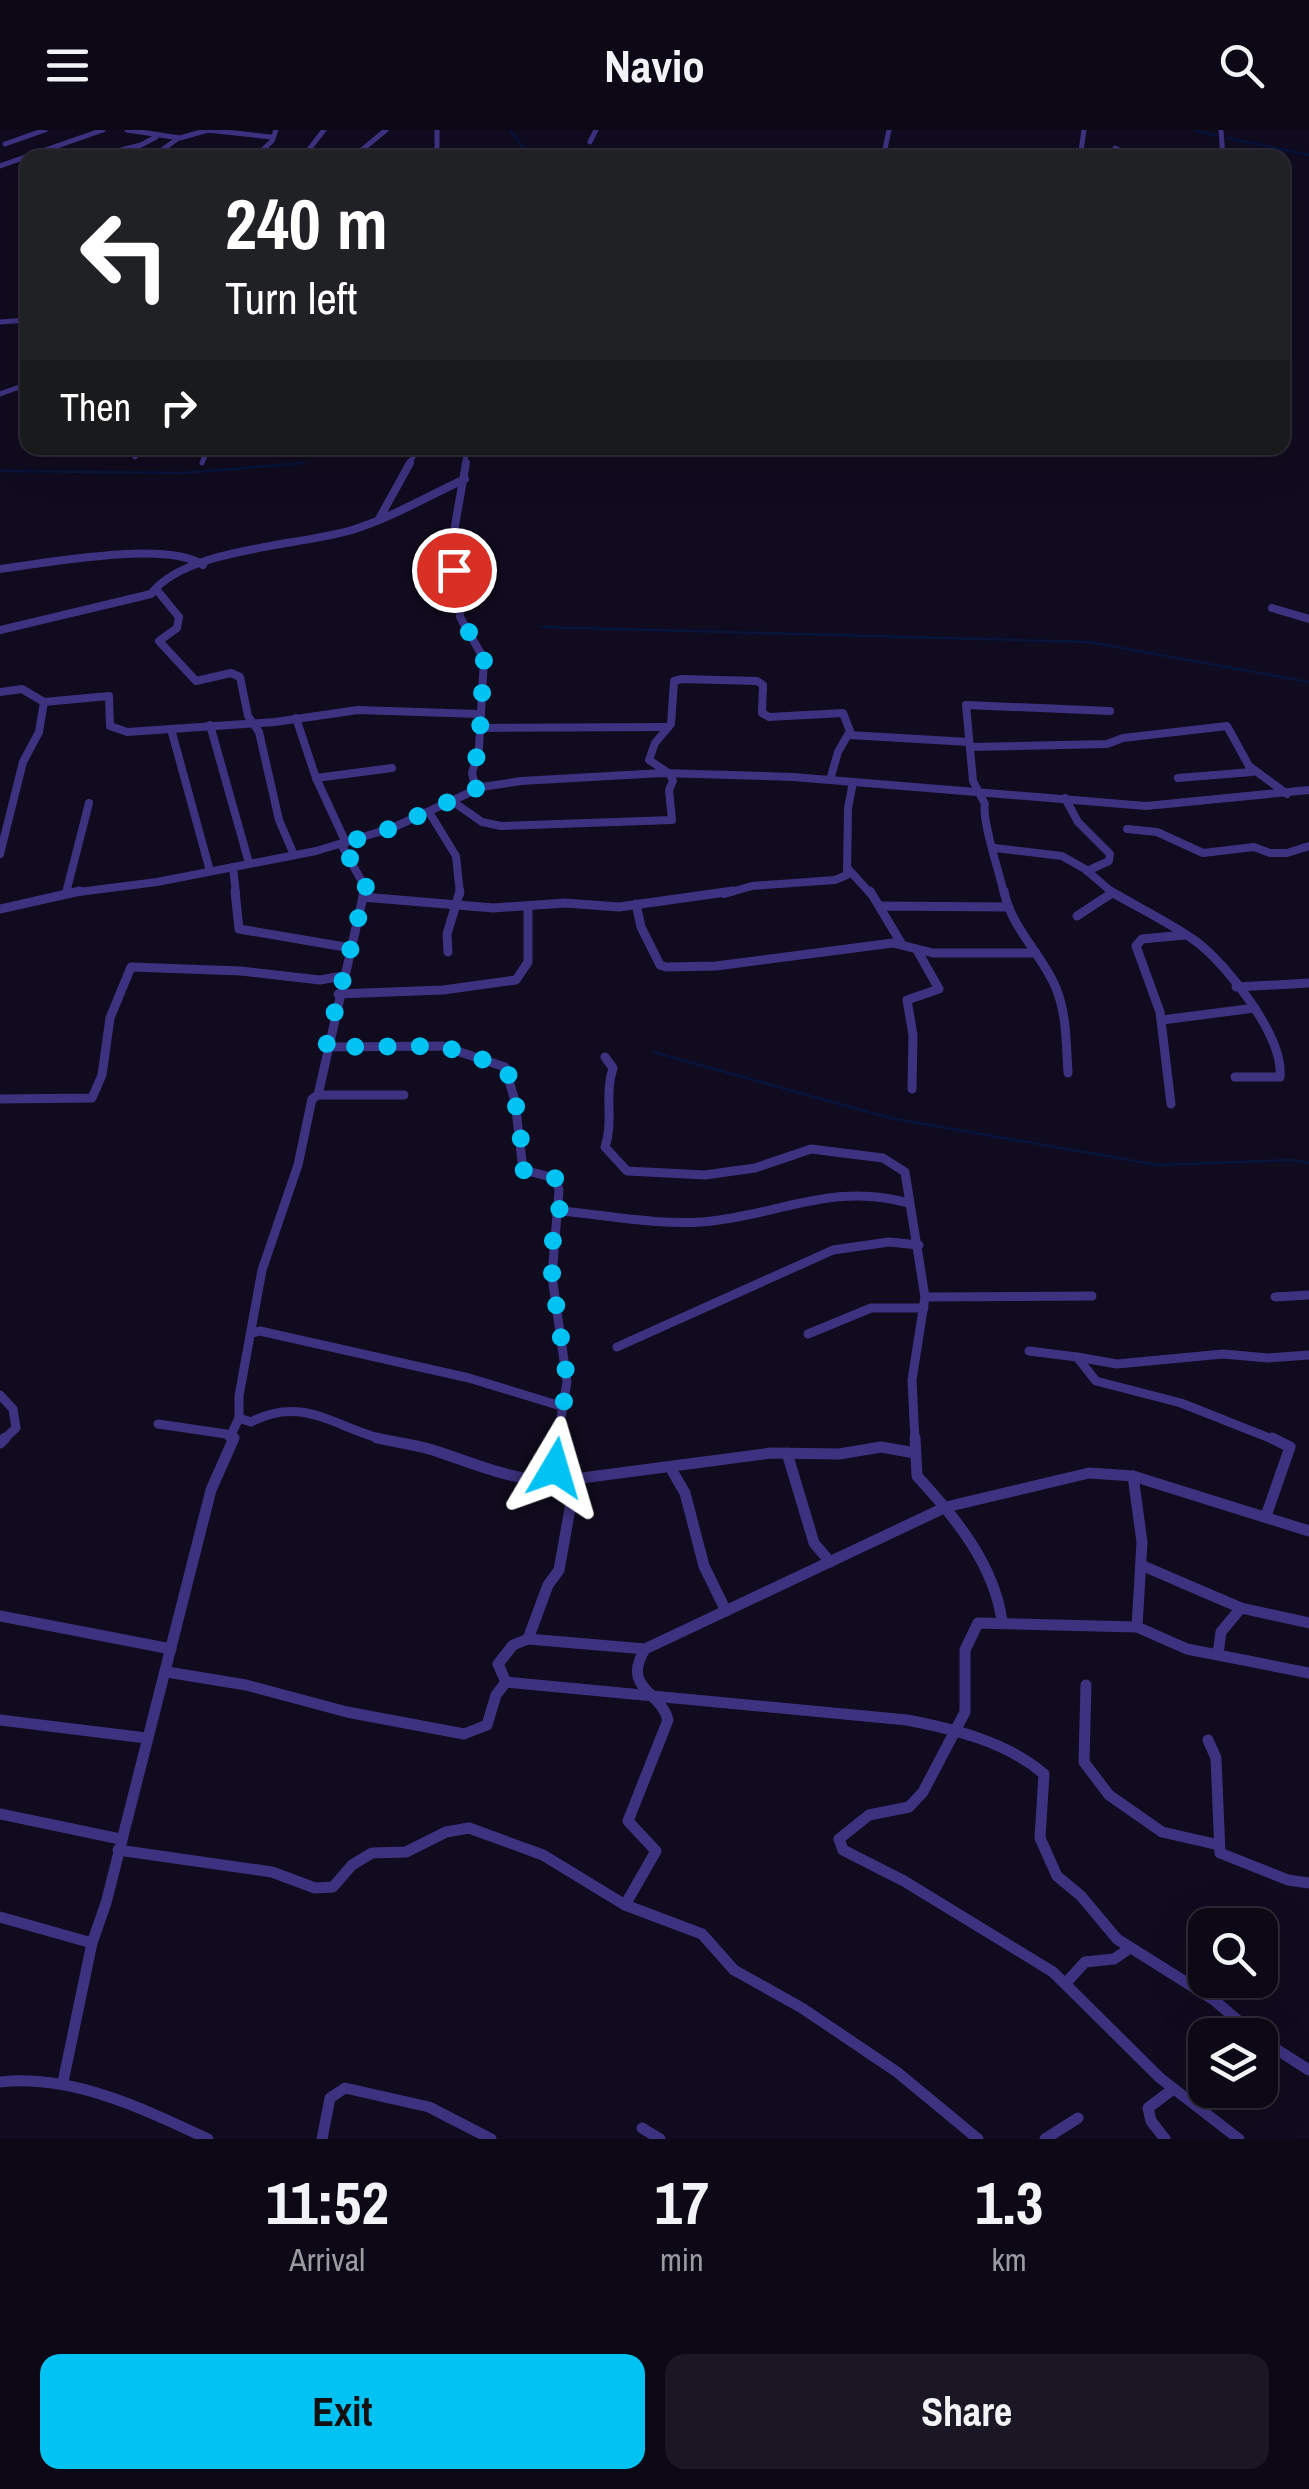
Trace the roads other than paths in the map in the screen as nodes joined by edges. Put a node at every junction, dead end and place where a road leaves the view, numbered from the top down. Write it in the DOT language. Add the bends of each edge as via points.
graph roads {
  1 [pos="46,130"];
  2 [pos="103,130"];
  3 [pos="127,130"];
  4 [pos="208,130"];
  5 [pos="276,130"];
  6 [pos="324,130"];
  7 [pos="386,130"];
  8 [pos="596,130"];
  9 [pos="156,136"];
  10 [pos="180,138"];
  11 [pos="271,138"];
  12 [pos="590,142"];
  13 [pos="2,143"];
  14 [pos="1116,148"];
  15 [pos="45,150"];
  16 [pos="120,150"];
  17 [pos="163,150"];
  18 [pos="263,150"];
  19 [pos="309,150"];
  20 [pos="362,150"];
  21 [pos="1120,150"];
  22 [pos="205,455"];
  23 [pos="414,455"];
  24 [pos="466,455"];
  25 [pos="202,463"];
  26 [pos="465,480"];
  27 [pos="378,520"];
  28 [pos="203,565"];
  29 [pos="0,569"];
  30 [pos="156,588"];
  31 [pos="1272,608"];
  32 [pos="1309,618"];
  33 [pos="0,630"];
  34 [pos="0,692"];
  35 [pos="44,702"];
  36 [pos="1110,711"];
  37 [pos="478,714"];
  38 [pos="296,718"];
  39 [pos="253,723"];
  40 [pos="210,725"];
  41 [pos="668,727"];
  42 [pos="477,728"];
  43 [pos="171,729"];
  44 [pos="849,735"];
  45 [pos="970,744"];
  46 [pos="392,768"];
  47 [pos="1255,772"];
  48 [pos="670,774"];
  49 [pos="316,778"];
  50 [pos="1178,778"];
  51 [pos="830,780"];
  52 [pos="853,782"];
  53 [pos="476,789"];
  54 [pos="1309,790"];
  55 [pos="974,792"];
  56 [pos="1287,794"];
  57 [pos="1065,798"];
  58 [pos="452,801"];
  59 [pos="88,803"];
  60 [pos="429,812"];
  61 [pos="1126,829"];
  62 [pos="344,844"];
  63 [pos="1309,846"];
  64 [pos="994,848"];
  65 [pos="0,854"];
  66 [pos="294,855"];
  67 [pos="249,863"];
  68 [pos="232,867"];
  69 [pos="850,870"];
  70 [pos="1087,871"];
  71 [pos="210,872"];
  72 [pos="66,893"];
  73 [pos="1112,894"];
  74 [pos="363,898"];
  75 [pos="458,904"];
  76 [pos="636,904"];
  77 [pos="528,906"];
  78 [pos="879,906"];
  79 [pos="0,908"];
  80 [pos="1007,908"];
  81 [pos="1078,916"];
  82 [pos="1185,936"];
  83 [pos="901,944"];
  84 [pos="351,948"];
  85 [pos="918,950"];
  86 [pos="448,952"];
  87 [pos="1036,953"];
  88 [pos="344,976"];
  89 [pos="1309,982"];
  90 [pos="1236,987"];
  91 [pos="338,994"];
  92 [pos="1255,1008"];
  93 [pos="1162,1020"];
  94 [pos="326,1047"];
  95 [pos="605,1057"];
  96 [pos="1068,1073"];
  97 [pos="1236,1077"];
  98 [pos="912,1089"];
  99 [pos="318,1095"];
  100 [pos="404,1095"];
  101 [pos="0,1099"];
  102 [pos="1170,1104"];
  103 [pos="908,1203"];
  104 [pos="560,1211"];
  105 [pos="919,1245"];
  106 [pos="1092,1296"];
  107 [pos="1309,1296"];
  108 [pos="1275,1297"];
  109 [pos="924,1303"];
  110 [pos="252,1334"];
  111 [pos="808,1334"];
  112 [pos="618,1347"];
  113 [pos="1029,1351"];
  114 [pos="1309,1355"];
  115 [pos="1076,1357"];
  116 [pos="0,1394"];
  117 [pos="564,1406"];
  118 [pos="239,1418"];
  119 [pos="158,1424"];
  120 [pos="231,1435"];
  121 [pos="0,1443"];
  122 [pos="788,1453"];
  123 [pos="915,1454"];
  124 [pos="670,1466"];
  125 [pos="1132,1476"];
  126 [pos="558,1481"];
  127 [pos="575,1481"];
  128 [pos="946,1508"];
  129 [pos="1266,1516"];
  130 [pos="1309,1531"];
  131 [pos="830,1562"];
  132 [pos="1141,1565"];
  133 [pos="1241,1608"];
  134 [pos="726,1611"];
  135 [pos="0,1616"];
  136 [pos="1002,1621"];
  137 [pos="1309,1624"];
  138 [pos="1137,1627"];
  139 [pos="528,1639"];
  140 [pos="171,1649"];
  141 [pos="645,1649"];
  142 [pos="1218,1654"];
  143 [pos="166,1672"];
  144 [pos="1309,1673"];
  145 [pos="506,1682"];
  146 [pos="1086,1685"];
  147 [pos="645,1696"];
  148 [pos="0,1720"];
  149 [pos="957,1728"];
  150 [pos="146,1738"];
  151 [pos="1208,1740"];
  152 [pos="0,1814"];
  153 [pos="119,1844"];
  154 [pos="1219,1844"];
  155 [pos="1309,1883"];
  156 [pos="625,1905"];
  157 [pos="0,1918"];
  158 [pos="92,1943"];
  159 [pos="1130,1948"];
  160 [pos="1066,1984"];
  161 [pos="1235,2018"];
  162 [pos="1278,2050"];
  163 [pos="1309,2070"];
  164 [pos="0,2082"];
  165 [pos="63,2082"];
  166 [pos="1174,2089"];
  167 [pos="1078,2118"];
  168 [pos="642,2128"];
  169 [pos="208,2139"];
  170 [pos="322,2139"];
  171 [pos="491,2139"];
  172 [pos="660,2139"];
  173 [pos="978,2139"];
  174 [pos="1044,2139"];
  175 [pos="1165,2139"];
  176 [pos="1239,2139"];
  1 -- 13 [label="street"];
  2 -- 15 [label="street"];
  3 -- 9 [label="street"];
  4 -- 10 [label="street"];
  4 -- 11 [label="street"];
  5 -- 11 [label="street"];
  6 -- 19 [label="street"];
  7 -- 20 [label="street"];
  8 -- 12 [label="street"];
  9 -- 10 [label="street"];
  9 -- 16 [label="street" via="143,147"];
  10 -- 17 [label="street"];
  11 -- 18 [label="street"];
  14 -- 21 [label="street"];
  22 -- 25 [label="street"];
  23 -- 27 [label="street"];
  24 -- 26 [label="street"];
  26 -- 27 [label="street"];
  26 -- 37 [label="street" via="456,512 454,570 460,616 484,659"];
  27 -- 28 [label="street" via="294,544 251,547"];
  28 -- 29 [label="street" via="190,556 124,555"];
  28 -- 30 [label="street" via="159,580"];
  30 -- 33 [label="street"];
  30 -- 39 [label="street" via="179,617 177,628 159,640 190,678 238,674"];
  31 -- 32 [label="street"];
  34 -- 35 [label="street" via="22,689"];
  35 -- 43 [label="street" via="108,696 110,726 127,732"];
  35 -- 65 [label="street"];
  36 -- 45 [label="street" via="966,705"];
  37 -- 38 [label="street" via="358,710"];
  37 -- 42 [label="street"];
  38 -- 39 [label="street"];
  38 -- 49 [label="street"];
  39 -- 40 [label="street"];
  39 -- 66 [label="street"];
  40 -- 43 [label="street"];
  40 -- 67 [label="street"];
  41 -- 42 [label="street"];
  41 -- 44 [label="street" via="674,681 728,678 761,682 765,716 838,712 847,716"];
  41 -- 48 [label="street" via="648,760"];
  42 -- 53 [label="street"];
  43 -- 71 [label="street"];
  44 -- 45 [label="street"];
  44 -- 51 [label="street"];
  45 -- 47 [label="street" via="1107,744 1227,726"];
  45 -- 55 [label="street"];
  46 -- 49 [label="street"];
  47 -- 50 [label="street"];
  47 -- 56 [label="street"];
  48 -- 51 [label="street"];
  48 -- 53 [label="street"];
  48 -- 58 [label="street" via="672,820 666,822 502,826 482,822"];
  49 -- 62 [label="street"];
  51 -- 52 [label="street"];
  52 -- 55 [label="street"];
  52 -- 69 [label="street" via="845,807"];
  53 -- 58 [label="street"];
  54 -- 56 [label="street"];
  55 -- 57 [label="street"];
  55 -- 64 [label="street" via="985,804 982,815"];
  56 -- 57 [label="street" via="1146,806"];
  57 -- 70 [label="street" via="1110,854 1109,861"];
  58 -- 60 [label="street"];
  59 -- 72 [label="street"];
  60 -- 62 [label="street"];
  60 -- 75 [label="street" via="458,859"];
  61 -- 63 [label="street" via="1157,832 1203,853 1254,846 1287,853"];
  62 -- 66 [label="street"];
  62 -- 74 [label="street" via="366,887"];
  64 -- 70 [label="street" via="1058,855"];
  64 -- 80 [label="street"];
  66 -- 67 [label="street"];
  67 -- 68 [label="street"];
  68 -- 71 [label="street"];
  68 -- 84 [label="street" via="239,929"];
  69 -- 76 [label="street" via="835,880"];
  69 -- 78 [label="street"];
  70 -- 73 [label="street"];
  71 -- 72 [label="street"];
  72 -- 79 [label="street"];
  73 -- 81 [label="street"];
  73 -- 82 [label="street"];
  74 -- 75 [label="street"];
  74 -- 84 [label="street"];
  75 -- 77 [label="street"];
  75 -- 86 [label="street" via="445,934"];
  76 -- 77 [label="street"];
  76 -- 83 [label="street" via="666,967"];
  77 -- 91 [label="street" via="528,962 516,980"];
  78 -- 80 [label="street"];
  78 -- 83 [label="street"];
  80 -- 87 [label="street"];
  82 -- 90 [label="street"];
  82 -- 93 [label="street" via="1137,943"];
  83 -- 85 [label="street"];
  84 -- 88 [label="street"];
  85 -- 87 [label="street"];
  85 -- 98 [label="street" via="938,988 907,1000"];
  87 -- 96 [label="street" via="1064,1014"];
  88 -- 91 [label="street"];
  88 -- 101 [label="street" via="320,980 131,967 92,1098"];
  89 -- 90 [label="street"];
  90 -- 92 [label="street"];
  91 -- 94 [label="street"];
  92 -- 93 [label="street"];
  92 -- 97 [label="street" via="1272,1038 1281,1076"];
  93 -- 102 [label="street"];
  94 -- 99 [label="street"];
  94 -- 104 [label="street" via="442,1046 505,1067 515,1084 523,1170 555,1178"];
  95 -- 103 [label="street" via="612,1068 605,1148 627,1171 718,1174 804,1149 865,1154 902,1168"];
  99 -- 100 [label="street"];
  99 -- 110 [label="street" via="262,1270"];
  103 -- 104 [label="street" via="832,1195 701,1222"];
  103 -- 105 [label="street"];
  104 -- 117 [label="street" via="552,1276 567,1364"];
  105 -- 109 [label="street"];
  105 -- 112 [label="street" via="882,1240 839,1246 666,1322 643,1342"];
  106 -- 109 [label="street"];
  107 -- 108 [label="street"];
  109 -- 111 [label="street" via="871,1308"];
  109 -- 123 [label="street" via="912,1380"];
  110 -- 117 [label="street" via="326,1343"];
  110 -- 118 [label="street"];
  113 -- 115 [label="street"];
  114 -- 115 [label="street" via="1223,1354 1117,1364"];
  115 -- 129 [label="street" via="1096,1381 1181,1402 1290,1447"];
  116 -- 121 [label="street" via="13,1408 16,1428"];
  117 -- 126 [label="street"];
  118 -- 120 [label="street"];
  118 -- 126 [label="street" via="251,1422 274,1410 301,1411 485,1471"];
  119 -- 120 [label="street"];
  120 -- 140 [label="street"];
  122 -- 123 [label="street" via="882,1447"];
  122 -- 124 [label="street"];
  122 -- 131 [label="street" via="814,1543"];
  123 -- 128 [label="street" via="921,1483"];
  124 -- 127 [label="street"];
  124 -- 134 [label="street"];
  125 -- 128 [label="street" via="1089,1473"];
  125 -- 129 [label="street"];
  125 -- 132 [label="street"];
  126 -- 127 [label="street"];
  127 -- 139 [label="street" via="559,1570"];
  128 -- 131 [label="street"];
  128 -- 136 [label="street" via="994,1581"];
  129 -- 130 [label="street"];
  131 -- 134 [label="street"];
  132 -- 133 [label="street"];
  132 -- 138 [label="street"];
  133 -- 137 [label="street"];
  133 -- 142 [label="street" via="1221,1632"];
  134 -- 141 [label="street"];
  135 -- 140 [label="street"];
  136 -- 138 [label="street"];
  136 -- 149 [label="street" via="978,1623 968,1637 967,1703"];
  138 -- 142 [label="street" via="1178,1646"];
  139 -- 141 [label="street"];
  139 -- 145 [label="street" via="498,1664"];
  140 -- 143 [label="street"];
  141 -- 147 [label="street" via="638,1665"];
  142 -- 144 [label="street"];
  143 -- 145 [label="street" via="464,1734 490,1723"];
  143 -- 150 [label="street"];
  145 -- 147 [label="street"];
  146 -- 154 [label="street" via="1084,1762 1109,1795 1162,1832"];
  147 -- 149 [label="street"];
  147 -- 156 [label="street" via="668,1720 628,1821 656,1851"];
  148 -- 150 [label="street"];
  149 -- 159 [label="street" via="1042,1770 1040,1838 1056,1873"];
  149 -- 160 [label="street" via="909,1807 869,1816 839,1839 844,1850 977,1923"];
  150 -- 153 [label="street"];
  151 -- 154 [label="street" via="1216,1758"];
  152 -- 153 [label="street"];
  153 -- 156 [label="street" via="272,1872 315,1888 333,1887 372,1853 406,1852 470,1828 543,1855"];
  153 -- 158 [label="street"];
  154 -- 155 [label="street" via="1226,1858"];
  156 -- 173 [label="street" via="702,1934 734,1970 885,2064"];
  157 -- 158 [label="street"];
  158 -- 165 [label="street"];
  159 -- 160 [label="street" via="1114,1959 1085,1962"];
  159 -- 161 [label="street"];
  160 -- 166 [label="street"];
  162 -- 163 [label="street"];
  164 -- 165 [label="street"];
  165 -- 169 [label="street"];
  166 -- 175 [label="street" via="1148,2108"];
  166 -- 176 [label="street"];
  167 -- 174 [label="street"];
  168 -- 172 [label="street"];
  170 -- 171 [label="street" via="330,2098 345,2088 429,2107"];
}
